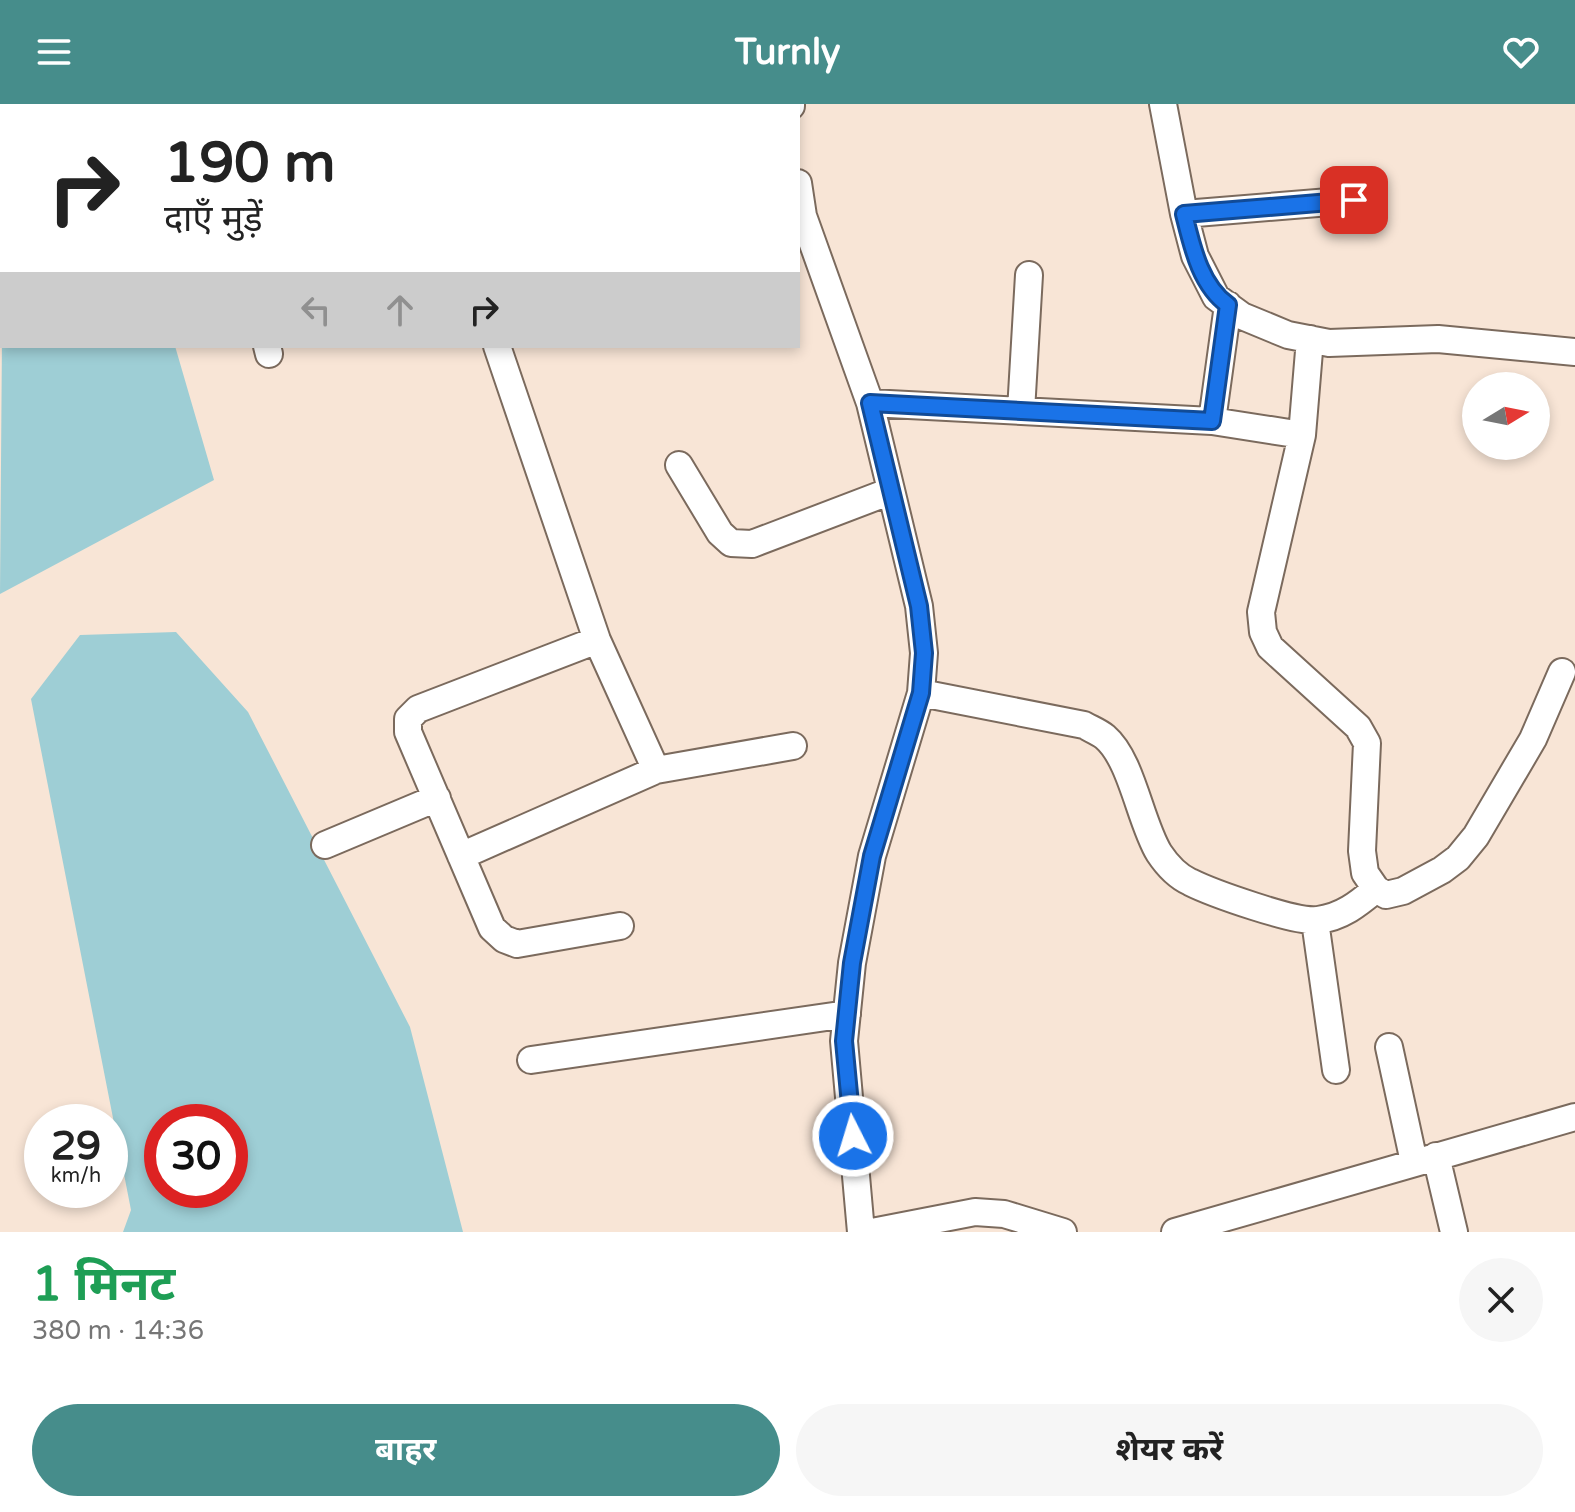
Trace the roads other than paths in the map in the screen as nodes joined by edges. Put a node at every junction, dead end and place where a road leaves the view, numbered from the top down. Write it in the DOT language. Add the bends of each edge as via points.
graph roads {
  1 [pos="1163,104"];
  2 [pos="800,196"];
  3 [pos="1354,200"];
  4 [pos="1184,214"];
  5 [pos="808,262"];
  6 [pos="1029,275"];
  7 [pos="1228,305"];
  8 [pos="1310,339"];
  9 [pos="498,348"];
  10 [pos="1575,352"];
  11 [pos="870,403"];
  12 [pos="1021,411"];
  13 [pos="1212,421"];
  14 [pos="1302,435"];
  15 [pos="679,465"];
  16 [pos="891,491"];
  17 [pos="597,640"];
  18 [pos="1562,672"];
  19 [pos="921,693"];
  20 [pos="793,746"];
  21 [pos="656,770"];
  22 [pos="437,798"];
  23 [pos="325,845"];
  24 [pos="461,856"];
  25 [pos="1376,889"];
  26 [pos="1315,921"];
  27 [pos="620,926"];
  28 [pos="847,1014"];
  29 [pos="1389,1047"];
  30 [pos="531,1060"];
  31 [pos="1336,1070"];
  32 [pos="1575,1117"];
  33 [pos="1425,1159"];
  34 [pos="861,1232"];
  35 [pos="872,1232"];
  36 [pos="1063,1232"];
  37 [pos="1175,1232"];
  38 [pos="1454,1232"];
  1 -- 4 [label="street"];
  2 -- 5 [label="street"];
  3 -- 4 [label="street"];
  4 -- 7 [label="street" via="1195,256 1216,297"];
  5 -- 11 [label="street"];
  6 -- 12 [label="street"];
  7 -- 8 [label="street" via="1242,316"];
  7 -- 13 [label="street"];
  8 -- 10 [label="street" via="1438,339"];
  8 -- 14 [label="street"];
  9 -- 17 [label="street"];
  11 -- 12 [label="street"];
  11 -- 16 [label="street"];
  12 -- 13 [label="street"];
  13 -- 14 [label="street"];
  14 -- 25 [label="street" via="1261,612 1263,632 1270,647 1358,727 1367,743 1362,851 1365,873"];
  15 -- 16 [label="street" via="731,543 752,544"];
  16 -- 19 [label="street" via="919,606"];
  17 -- 21 [label="street"];
  17 -- 22 [label="street" via="418,709 408,719 408,732"];
  18 -- 25 [label="street" via="1533,739 1467,847 1442,870 1403,891 1386,895"];
  19 -- 26 [label="street" via="1084,725 1106,738 1119,754 1158,852 1172,870 1220,893 1294,919"];
  19 -- 28 [label="street" via="872,856"];
  20 -- 21 [label="street"];
  21 -- 24 [label="street"];
  22 -- 23 [label="street"];
  22 -- 24 [label="street"];
  24 -- 27 [label="street" via="492,928 504,939 517,944"];
  25 -- 26 [label="street" via="1354,908"];
  26 -- 31 [label="street"];
  28 -- 30 [label="street"];
  28 -- 34 [label="street" via="844,1041"];
  29 -- 33 [label="street"];
  32 -- 33 [label="street"];
  33 -- 37 [label="street"];
  33 -- 38 [label="street"];
  35 -- 36 [label="street" via="975,1212 1004,1214"];
}
